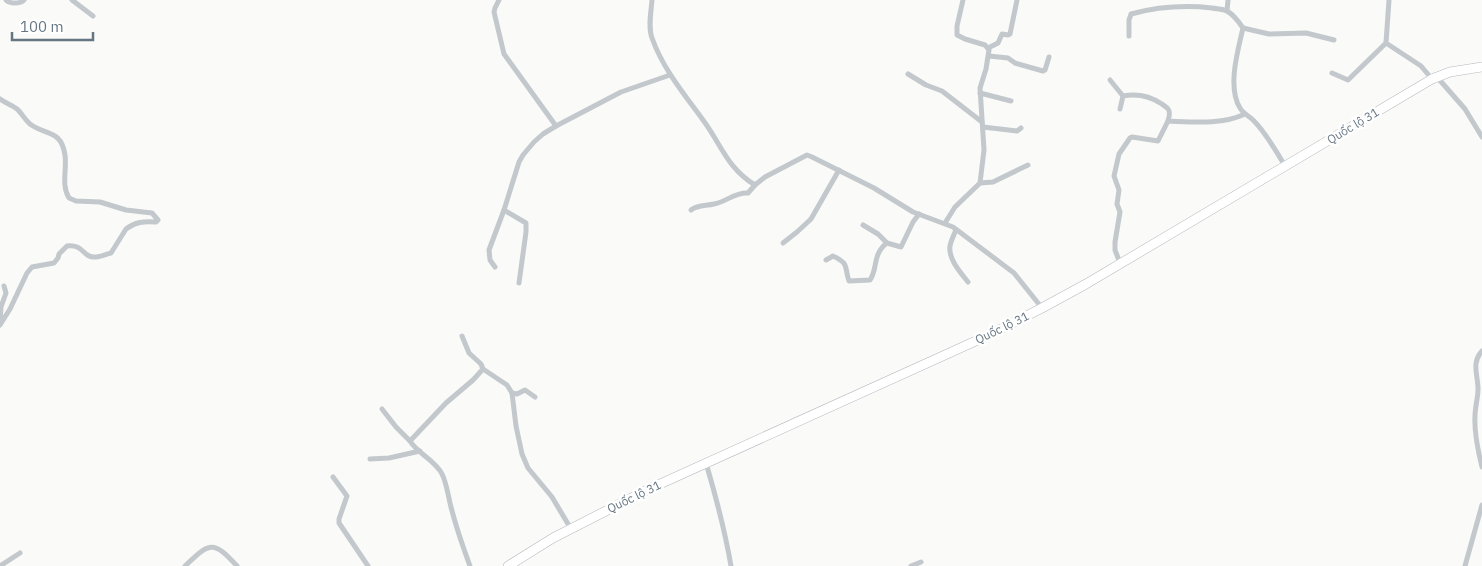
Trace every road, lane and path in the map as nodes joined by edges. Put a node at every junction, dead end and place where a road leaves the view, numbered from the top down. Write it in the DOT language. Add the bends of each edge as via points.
graph roads {
  1 [pos="6,0"];
  2 [pos="24,0"];
  3 [pos="72,0"];
  4 [pos="499,0"];
  5 [pos="652,0"];
  6 [pos="963,0"];
  7 [pos="1017,0"];
  8 [pos="1228,0"];
  9 [pos="1389,0"];
  10 [pos="1227,11"];
  11 [pos="93,16"];
  12 [pos="1243,28"];
  13 [pos="1128,36"];
  14 [pos="1334,40"];
  15 [pos="1386,44"];
  16 [pos="988,48"];
  17 [pos="989,56"];
  18 [pos="1049,57"];
  19 [pos="1482,67"];
  20 [pos="1332,73"];
  21 [pos="908,74"];
  22 [pos="670,75"];
  23 [pos="1435,78"];
  24 [pos="1110,80"];
  25 [pos="980,93"];
  26 [pos="1123,96"];
  27 [pos="0,99"];
  28 [pos="1011,101"];
  29 [pos="1120,109"];
  30 [pos="1245,114"];
  31 [pos="1168,121"];
  32 [pos="982,124"];
  33 [pos="556,126"];
  34 [pos="1021,128"];
  35 [pos="1482,137"];
  36 [pos="1028,165"];
  37 [pos="1285,166"];
  38 [pos="839,170"];
  39 [pos="980,183"];
  40 [pos="755,185"];
  41 [pos="504,210"];
  42 [pos="691,210"];
  43 [pos="919,214"];
  44 [pos="945,223"];
  45 [pos="863,225"];
  46 [pos="956,230"];
  47 [pos="783,243"];
  48 [pos="887,243"];
  49 [pos="826,260"];
  50 [pos="1120,263"];
  51 [pos="495,267"];
  52 [pos="968,282"];
  53 [pos="519,283"];
  54 [pos="4,286"];
  55 [pos="1042,308"];
  56 [pos="0,324"];
  57 [pos="462,336"];
  58 [pos="1482,351"];
  59 [pos="483,369"];
  60 [pos="512,393"];
  61 [pos="534,397"];
  62 [pos="382,409"];
  63 [pos="410,441"];
  64 [pos="420,451"];
  65 [pos="370,459"];
  66 [pos="706,463"];
  67 [pos="1482,467"];
  68 [pos="334,477"];
  69 [pos="1482,505"];
  70 [pos="571,529"];
  71 [pos="20,553"];
  72 [pos="921,562"];
  73 [pos="0,566"];
  74 [pos="185,566"];
  75 [pos="237,566"];
  76 [pos="368,566"];
  77 [pos="470,566"];
  78 [pos="508,566"];
  79 [pos="731,566"];
  80 [pos="911,566"];
  81 [pos="1465,566"];
  1 -- 2 [label="street" via="18,3"];
  3 -- 11 [label="street"];
  4 -- 33 [label="street" via="494,12 504,54"];
  5 -- 22 [label="street" via="652,38"];
  6 -- 16 [label="street" via="956,35"];
  7 -- 16 [label="street" via="1010,34 1002,34 998,43"];
  8 -- 10 [label="street"];
  9 -- 15 [label="street"];
  10 -- 12 [label="street"];
  10 -- 13 [label="street" via="1174,7 1135,13 1130,16"];
  12 -- 14 [label="street" via="1269,34 1306,32"];
  12 -- 30 [label="street" via="1234,84 1238,104"];
  15 -- 20 [label="street" via="1348,80"];
  15 -- 23 [label="street"];
  16 -- 17 [label="street"];
  17 -- 18 [label="street" via="1008,58 1042,71"];
  17 -- 25 [label="street"];
  19 -- 23 [label="highway, Quốc lộ 31"];
  21 -- 32 [label="street" via="942,91"];
  22 -- 33 [label="street" via="621,92"];
  22 -- 40 [label="street" via="729,161"];
  23 -- 35 [label="street" via="1465,109"];
  23 -- 37 [label="highway, Quốc lộ 31"];
  24 -- 26 [label="street"];
  25 -- 28 [label="street"];
  25 -- 32 [label="street"];
  26 -- 29 [label="street"];
  26 -- 31 [label="street" via="1152,98 1168,108"];
  27 -- 56 [label="street" via="17,108 33,126 58,138 65,154 64,188 69,198 152,213 158,220 128,227 111,253 94,258 80,247 67,246 54,264 32,267"];
  30 -- 31 [label="street" via="1220,121"];
  30 -- 37 [label="street" via="1256,122"];
  31 -- 50 [label="street" via="1158,141 1131,137 1119,154 1114,180 1119,190 1115,250"];
  32 -- 34 [label="street" via="1013,131"];
  32 -- 39 [label="street" via="984,150"];
  33 -- 41 [label="street" via="537,138 523,154"];
  36 -- 39 [label="street" via="993,182"];
  37 -- 50 [label="highway, Quốc lộ 31"];
  38 -- 40 [label="street" via="807,155"];
  38 -- 43 [label="street"];
  38 -- 47 [label="street" via="811,219"];
  39 -- 44 [label="street" via="955,207"];
  40 -- 42 [label="street" via="748,193"];
  41 -- 51 [label="street" via="488,254"];
  41 -- 53 [label="street" via="526,223"];
  43 -- 44 [label="street"];
  43 -- 48 [label="street" via="901,247"];
  44 -- 46 [label="street"];
  45 -- 48 [label="street"];
  46 -- 52 [label="street" via="950,252"];
  46 -- 55 [label="street" via="1014,274"];
  48 -- 49 [label="street" via="881,249 870,280 849,281 843,262 833,256"];
  50 -- 55 [label="highway, Quốc lộ 31"];
  54 -- 56 [label="street" via="6,293"];
  55 -- 66 [label="highway, Quốc lộ 31"];
  57 -- 59 [label="street" via="469,353 482,364"];
  58 -- 67 [label="street" via="1476,365 1475,420"];
  59 -- 60 [label="street" via="507,385"];
  59 -- 63 [label="street"];
  60 -- 61 [label="street" via="519,394 525,390"];
  60 -- 70 [label="street" via="516,426 528,468 552,497"];
  62 -- 63 [label="street"];
  63 -- 64 [label="street"];
  64 -- 65 [label="street"];
  64 -- 77 [label="street" via="437,466 446,482 456,528"];
  66 -- 70 [label="highway, Quốc lộ 31" via="649,488"];
  66 -- 79 [label="street"];
  68 -- 76 [label="street" via="347,496 338,523"];
  69 -- 81 [label="street"];
  70 -- 78 [label="highway, Quốc lộ 31"];
  71 -- 73 [label="street"];
  72 -- 80 [label="street"];
  74 -- 75 [label="street" via="212,546"];
}
